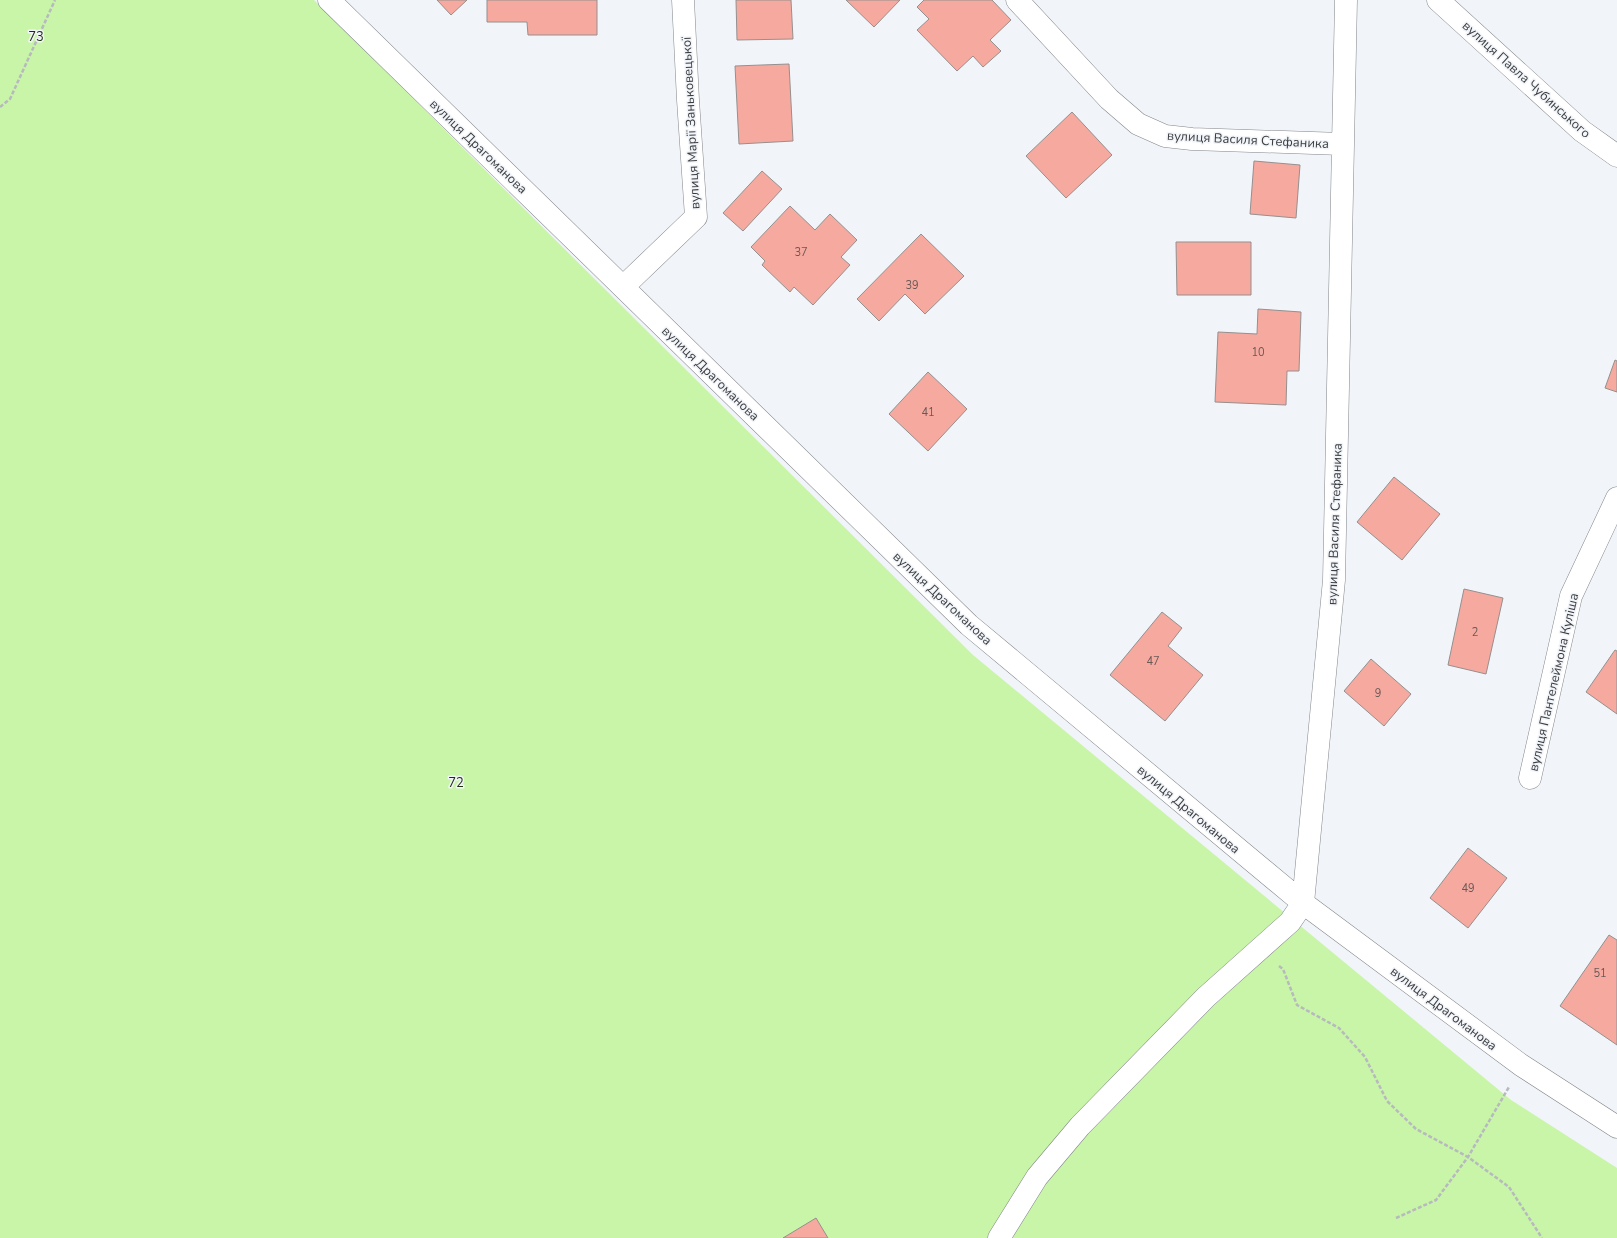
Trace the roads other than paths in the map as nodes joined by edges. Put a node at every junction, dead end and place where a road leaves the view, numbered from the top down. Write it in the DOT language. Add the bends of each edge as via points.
graph roads {
  1 [pos="329,0"];
  2 [pos="683,0"];
  3 [pos="1017,0"];
  4 [pos="1346,0"];
  5 [pos="1438,0"];
  6 [pos="1342,144"];
  7 [pos="1617,156"];
  8 [pos="624,287"];
  9 [pos="1617,498"];
  10 [pos="1530,778"];
  11 [pos="1303,903"];
  12 [pos="1617,1127"];
  13 [pos="999,1238"];
  1 -- 8 [label="street, вулиця Драгоманова"];
  2 -- 8 [label="street, вулиця Марії Заньковецької" via="696,217"];
  3 -- 6 [label="street, вулиця Василя Стефаника" via="1109,99 1138,124 1165,136"];
  4 -- 6 [label="street, вулиця Василя Стефаника"];
  5 -- 7 [label="street, вулиця Павла Чубинського" via="1582,131"];
  6 -- 11 [label="street, вулиця Василя Стефаника" via="1334,580"];
  8 -- 11 [label="street, вулиця Драгоманова" via="969,625"];
  9 -- 10 [label="street, вулиця Пантелеймона Куліша" via="1571,596"];
  11 -- 12 [label="street, вулиця Драгоманова" via="1521,1066"];
  11 -- 13 [label="street" via="1290,922 1206,996 1080,1126 1037,1177"];
}
